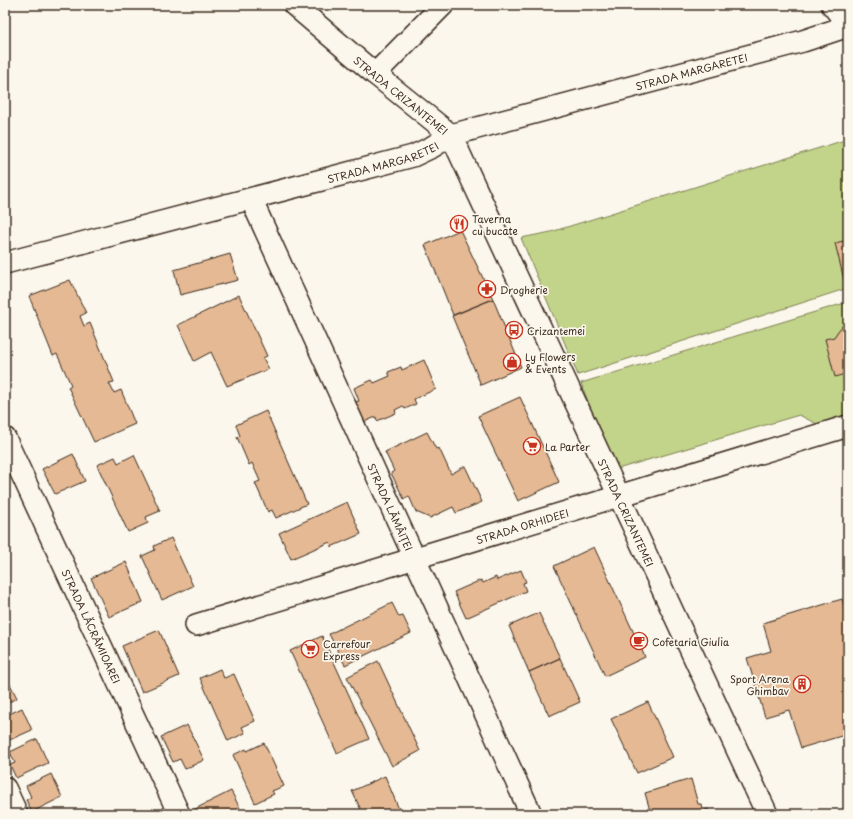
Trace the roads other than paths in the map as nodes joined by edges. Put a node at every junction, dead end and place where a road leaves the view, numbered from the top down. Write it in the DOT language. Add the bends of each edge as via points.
graph roads {
  1 [pos="294,5"];
  2 [pos="443,5"];
  3 [pos="832,5"];
  4 [pos="848,25"];
  5 [pos="375,74"];
  6 [pos="451,134"];
  7 [pos="251,198"];
  8 [pos="5,263"];
  9 [pos="848,426"];
  10 [pos="5,438"];
  11 [pos="619,496"];
  12 [pos="415,558"];
  13 [pos="196,625"];
  14 [pos="5,788"];
  15 [pos="17,814"];
  16 [pos="179,814"];
  17 [pos="531,814"];
  18 [pos="767,814"];
  1 -- 5 [label="street, STRADA CRIZANTEMEI"];
  2 -- 5 [label="street"];
  3 -- 4 [label="street"];
  4 -- 6 [label="street, STRADA MARGARETEI" via="796,43"];
  5 -- 6 [label="street, STRADA CRIZANTEMEI"];
  6 -- 7 [label="street, STRADA MARGARETEI" via="413,156"];
  6 -- 11 [label="street, STRADA CRIZANTEMEI"];
  7 -- 8 [label="street, STRADA MARGARETEI"];
  7 -- 12 [label="street, STRADA LĂMÂIȚEI"];
  9 -- 11 [label="street, STRADA ORHIDEEI"];
  10 -- 16 [label="street, STRADA LĂCRĂMIOAREI"];
  11 -- 12 [label="street, STRADA ORHIDEEI"];
  11 -- 18 [label="street, STRADA CRIZANTEMEI"];
  12 -- 13 [label="street, STRADA ORHIDEEI"];
  12 -- 17 [label="street, STRADA LĂMÂIȚEI"];
  14 -- 15 [label="street"];
}
